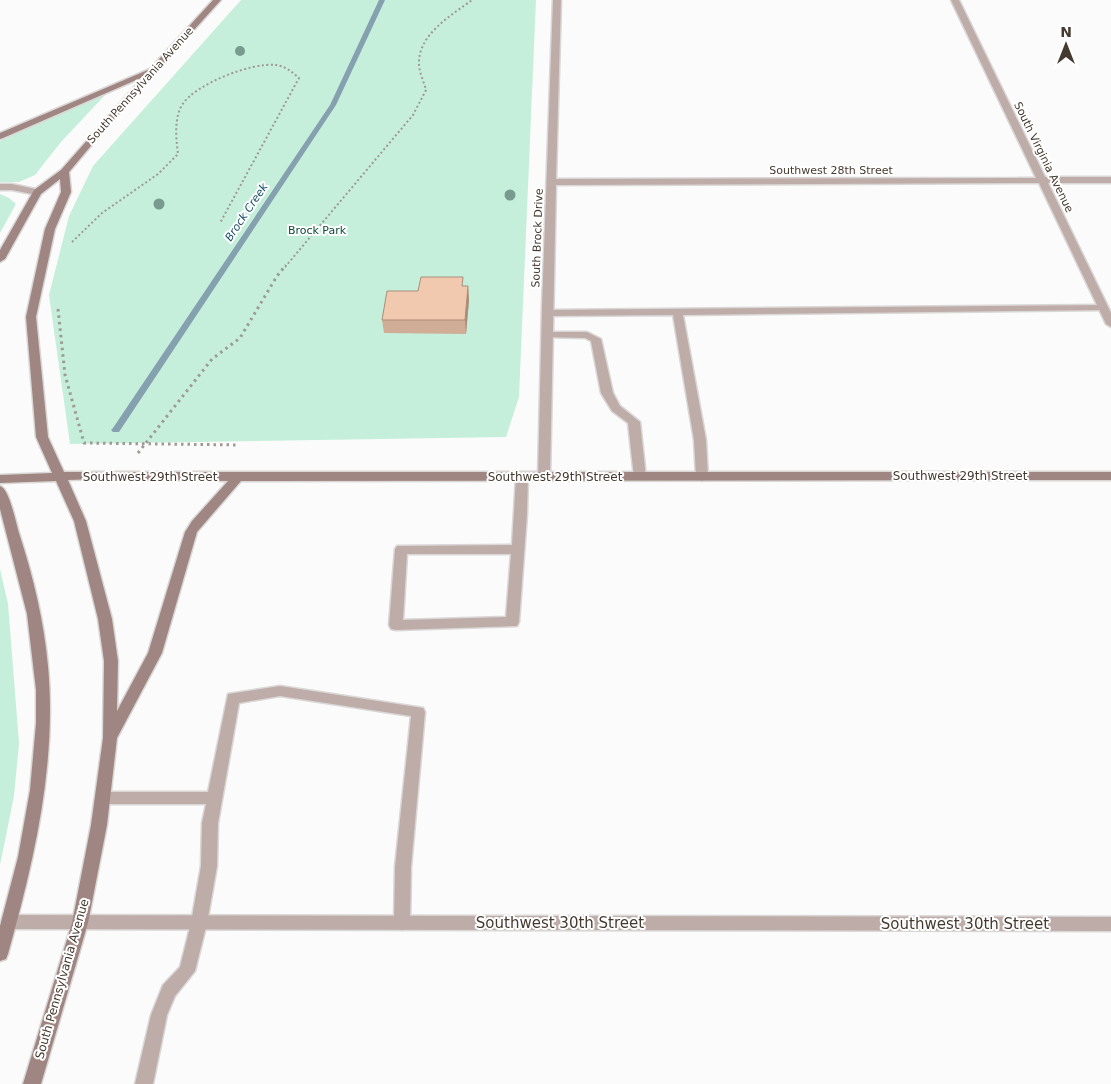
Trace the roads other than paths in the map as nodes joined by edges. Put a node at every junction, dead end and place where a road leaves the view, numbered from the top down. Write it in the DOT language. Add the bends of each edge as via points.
graph roads {
  1 [pos="217,0"];
  2 [pos="557,0"];
  3 [pos="955,0"];
  4 [pos="153,70"];
  5 [pos="0,136"];
  6 [pos="64,172"];
  7 [pos="1042,180"];
  8 [pos="1111,180"];
  9 [pos="551,182"];
  10 [pos="0,187"];
  11 [pos="36,192"];
  12 [pos="0,259"];
  13 [pos="1103,308"];
  14 [pos="678,311"];
  15 [pos="547,313"];
  16 [pos="1111,324"];
  17 [pos="547,335"];
  18 [pos="1111,476"];
  19 [pos="60,477"];
  20 [pos="238,477"];
  21 [pos="522,477"];
  22 [pos="544,477"];
  23 [pos="640,477"];
  24 [pos="702,477"];
  25 [pos="0,479"];
  26 [pos="0,490"];
  27 [pos="518,550"];
  28 [pos="110,738"];
  29 [pos="102,798"];
  30 [pos="214,798"];
  31 [pos="10,922"];
  32 [pos="80,923"];
  33 [pos="199,923"];
  34 [pos="402,923"];
  35 [pos="1111,924"];
  36 [pos="0,954"];
  37 [pos="32,1084"];
  38 [pos="144,1084"];
  1 -- 4 [label="main road, South Pennsylvania Avenue"];
  2 -- 9 [label="street, South Brock Drive"];
  3 -- 7 [label="street, South Virginia Avenue"];
  4 -- 5 [label="main road"];
  4 -- 6 [label="main road, South Pennsylvania Avenue"];
  6 -- 11 [label="main road, South Pennsylvania Avenue"];
  6 -- 19 [label="main road, South Pennsylvania Avenue" via="66,192 50,229 32,317 42,437"];
  7 -- 8 [label="street, Southwest 28th Street"];
  7 -- 9 [label="street, Southwest 28th Street"];
  7 -- 13 [label="street, South Virginia Avenue"];
  9 -- 15 [label="street, South Brock Drive"];
  10 -- 11 [label="street"];
  11 -- 12 [label="main road, South Pennsylvania Avenue"];
  13 -- 14 [label="street"];
  13 -- 16 [label="street, South Virginia Avenue"];
  14 -- 15 [label="street"];
  14 -- 24 [label="street" via="700,440"];
  15 -- 17 [label="street, South Brock Drive"];
  17 -- 22 [label="street, South Brock Drive"];
  17 -- 23 [label="street" via="587,335 596,339 607,393 616,408 634,422"];
  18 -- 24 [label="main road, Southwest 29th Street"];
  19 -- 20 [label="main road, Southwest 29th Street"];
  19 -- 25 [label="main road, Southwest 29th Street"];
  19 -- 28 [label="main road, South Pennsylvania Avenue" via="80,521 105,619 111,661"];
  20 -- 21 [label="main road, Southwest 29th Street"];
  20 -- 28 [label="main road" via="192,532 155,653"];
  21 -- 22 [label="main road, Southwest 29th Street"];
  21 -- 27 [label="street"];
  22 -- 23 [label="main road, Southwest 29th Street"];
  23 -- 24 [label="main road, Southwest 29th Street"];
  26 -- 31 [label="main road" via="27,584 43,689 42,762"];
  27 -- 27 [label="street" via="512,622 396,625 401,548"];
  28 -- 29 [label="main road, South Pennsylvania Avenue"];
  29 -- 30 [label="street"];
  29 -- 32 [label="main road, South Pennsylvania Avenue"];
  30 -- 33 [label="street" via="209,866"];
  30 -- 34 [label="street" via="233,698 280,691 418,712 403,867"];
  31 -- 32 [label="street, Southwest 30th Street"];
  31 -- 36 [label="main road"];
  32 -- 33 [label="street, Southwest 30th Street"];
  32 -- 37 [label="main road, South Pennsylvania Avenue"];
  33 -- 34 [label="street, Southwest 30th Street"];
  33 -- 38 [label="street" via="187,971 169,991 159,1015"];
  34 -- 35 [label="street, Southwest 30th Street"];
}
